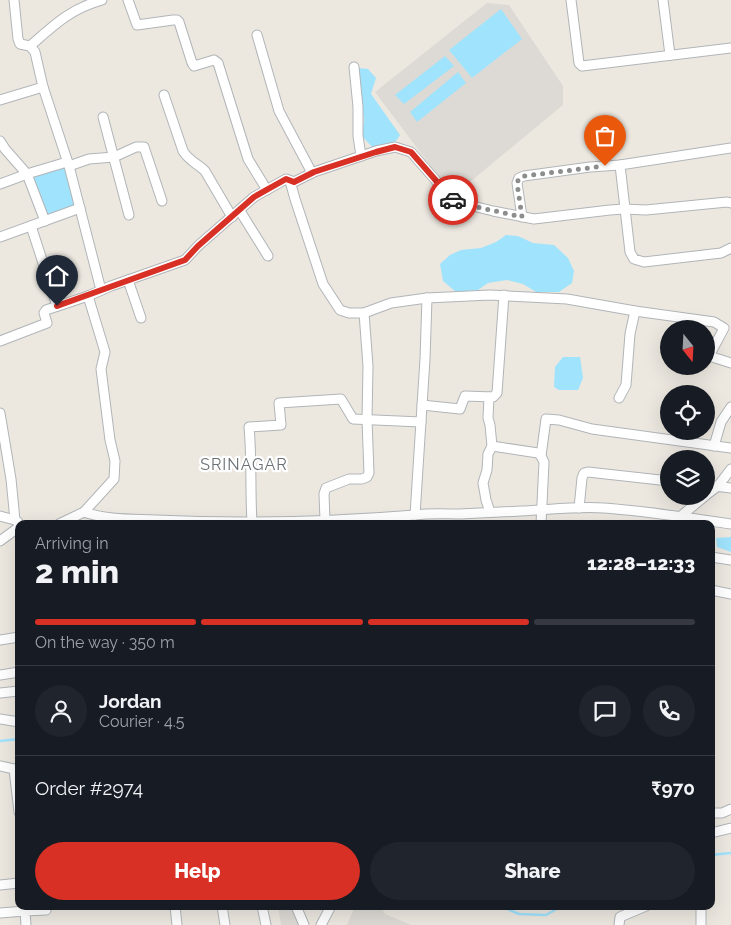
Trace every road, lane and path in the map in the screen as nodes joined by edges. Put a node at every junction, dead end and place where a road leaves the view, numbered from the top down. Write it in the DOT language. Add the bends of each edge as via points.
graph roads {
  1 [pos="14,0"];
  2 [pos="102,0"];
  3 [pos="128,0"];
  4 [pos="571,0"];
  5 [pos="663,0"];
  6 [pos="257,35"];
  7 [pos="30,46"];
  8 [pos="731,48"];
  9 [pos="670,55"];
  10 [pos="354,67"];
  11 [pos="43,87"];
  12 [pos="164,95"];
  13 [pos="0,100"];
  14 [pos="103,117"];
  15 [pos="0,141"];
  16 [pos="731,148"];
  17 [pos="361,156"];
  18 [pos="114,157"];
  19 [pos="68,164"];
  20 [pos="620,165"];
  21 [pos="312,173"];
  22 [pos="27,174"];
  23 [pos="290,181"];
  24 [pos="0,184"];
  25 [pos="267,190"];
  26 [pos="162,201"];
  27 [pos="731,203"];
  28 [pos="80,208"];
  29 [pos="624,209"];
  30 [pos="240,210"];
  31 [pos="129,215"];
  32 [pos="522,217"];
  33 [pos="232,218"];
  34 [pos="45,221"];
  35 [pos="31,226"];
  36 [pos="0,236"];
  37 [pos="731,248"];
  38 [pos="268,256"];
  39 [pos="128,280"];
  40 [pos="101,290"];
  41 [pos="88,296"];
  42 [pos="504,296"];
  43 [pos="427,298"];
  44 [pos="57,306"];
  45 [pos="636,311"];
  46 [pos="364,313"];
  47 [pos="141,318"];
  48 [pos="700,320"];
  49 [pos="715,323"];
  50 [pos="0,341"];
  51 [pos="715,344"];
  52 [pos="715,358"];
  53 [pos="731,363"];
  54 [pos="489,397"];
  55 [pos="619,398"];
  56 [pos="422,405"];
  57 [pos="731,407"];
  58 [pos="0,413"];
  59 [pos="367,420"];
  60 [pos="421,422"];
  61 [pos="492,446"];
  62 [pos="714,446"];
  63 [pos="731,448"];
  64 [pos="541,456"];
  65 [pos="731,469"];
  66 [pos="660,480"];
  67 [pos="715,486"];
  68 [pos="718,486"];
  69 [pos="715,488"];
  70 [pos="731,488"];
  71 [pos="694,505"];
  72 [pos="579,508"];
  73 [pos="541,510"];
  74 [pos="84,512"];
  75 [pos="490,512"];
  76 [pos="415,515"];
  77 [pos="0,516"];
  78 [pos="680,516"];
  79 [pos="436,519"];
  80 [pos="17,520"];
  81 [pos="67,520"];
  82 [pos="96,520"];
  83 [pos="252,520"];
  84 [pos="325,520"];
  85 [pos="402,520"];
  86 [pos="541,520"];
  87 [pos="706,520"];
  88 [pos="715,521"];
  89 [pos="15,523"];
  90 [pos="731,524"];
  91 [pos="15,527"];
  92 [pos="0,541"];
  93 [pos="715,558"];
  94 [pos="731,560"];
  95 [pos="715,591"];
  96 [pos="731,594"];
  97 [pos="15,638"];
  98 [pos="0,640"];
  99 [pos="15,673"];
  100 [pos="0,675"];
  101 [pos="15,692"];
  102 [pos="0,694"];
  103 [pos="0,719"];
  104 [pos="15,721"];
  105 [pos="0,766"];
  106 [pos="15,778"];
  107 [pos="731,810"];
  108 [pos="715,814"];
  109 [pos="731,828"];
  110 [pos="715,832"];
  111 [pos="15,883"];
  112 [pos="0,885"];
  113 [pos="46,910"];
  114 [pos="175,910"];
  115 [pos="223,910"];
  116 [pos="263,910"];
  117 [pos="298,910"];
  118 [pos="329,910"];
  119 [pos="637,910"];
  120 [pos="701,910"];
  121 [pos="26,911"];
  122 [pos="0,913"];
  123 [pos="26,925"];
  124 [pos="177,925"];
  125 [pos="225,925"];
  126 [pos="266,925"];
  127 [pos="304,925"];
  128 [pos="321,925"];
  129 [pos="619,925"];
  130 [pos="701,925"];
  1 -- 7 [label="street" via="20,43"];
  2 -- 7 [label="street" via="82,6"];
  3 -- 25 [label="street" via="138,25 177,20 194,66 214,60 218,63 248,159"];
  4 -- 9 [label="street" via="581,66"];
  5 -- 9 [label="street"];
  6 -- 21 [label="street" via="279,111"];
  7 -- 11 [label="street" via="35,52"];
  8 -- 9 [label="street"];
  10 -- 17 [label="street"];
  11 -- 13 [label="street"];
  11 -- 19 [label="street"];
  12 -- 33 [label="street" via="183,152 205,171"];
  14 -- 18 [label="street"];
  15 -- 22 [label="street"];
  16 -- 20 [label="street"];
  17 -- 21 [label="street"];
  17 -- 32 [label="street" via="395,147 411,152 450,198"];
  18 -- 19 [label="street"];
  18 -- 26 [label="street" via="136,147 145,148"];
  18 -- 31 [label="street"];
  19 -- 22 [label="street"];
  19 -- 28 [label="street"];
  20 -- 29 [label="street"];
  20 -- 32 [label="street" via="519,178"];
  21 -- 23 [label="street"];
  22 -- 24 [label="street"];
  22 -- 34 [label="street"];
  23 -- 25 [label="street" via="286,179"];
  23 -- 46 [label="street" via="320,274 329,292 340,310"];
  25 -- 30 [label="street"];
  27 -- 29 [label="street"];
  28 -- 34 [label="street"];
  28 -- 40 [label="street"];
  29 -- 32 [label="street" via="534,219"];
  29 -- 37 [label="street" via="630,252 634,259 644,262 671,260 721,253"];
  30 -- 33 [label="street"];
  30 -- 38 [label="street"];
  33 -- 39 [label="street" via="185,260"];
  34 -- 35 [label="street"];
  35 -- 36 [label="street"];
  35 -- 44 [label="street"];
  39 -- 40 [label="street"];
  39 -- 47 [label="street"];
  40 -- 41 [label="street"];
  41 -- 44 [label="street"];
  41 -- 74 [label="street" via="105,352 101,369 115,459 114,479"];
  42 -- 43 [label="street"];
  42 -- 45 [label="street" via="567,299"];
  42 -- 54 [label="street" via="496,393"];
  43 -- 46 [label="street" via="391,303"];
  43 -- 56 [label="street"];
  44 -- 50 [label="street" via="45,311 45,324"];
  45 -- 48 [label="street"];
  45 -- 55 [label="street" via="630,334 626,385"];
  46 -- 59 [label="street" via="368,366"];
  49 -- 51 [label="street" via="724,328"];
  52 -- 53 [label="street"];
  54 -- 56 [label="street" via="465,396 460,409"];
  54 -- 61 [label="street"];
  56 -- 60 [label="street"];
  57 -- 62 [label="street" via="720,422"];
  58 -- 80 [label="street"];
  59 -- 60 [label="street"];
  59 -- 83 [label="street" via="353,419 341,399 323,400 279,403 281,425 249,427"];
  59 -- 84 [label="street" via="368,478 349,479 326,488"];
  60 -- 76 [label="street"];
  61 -- 64 [label="street"];
  61 -- 75 [label="street" via="483,483"];
  62 -- 63 [label="street"];
  62 -- 64 [label="street" via="592,430 546,419"];
  64 -- 73 [label="street" via="544,462"];
  65 -- 68 [label="street"];
  66 -- 72 [label="street" via="584,473"];
  67 -- 68 [label="street"];
  68 -- 69 [label="street"];
  68 -- 70 [label="street"];
  71 -- 78 [label="street"];
  72 -- 73 [label="street"];
  72 -- 78 [label="street"];
  73 -- 75 [label="street"];
  73 -- 86 [label="street"];
  74 -- 81 [label="street"];
  74 -- 82 [label="street"];
  75 -- 79 [label="street"];
  76 -- 79 [label="street"];
  76 -- 85 [label="street"];
  77 -- 89 [label="street"];
  78 -- 87 [label="street"];
  88 -- 90 [label="street"];
  91 -- 92 [label="street"];
  93 -- 94 [label="street"];
  95 -- 96 [label="street"];
  97 -- 98 [label="street"];
  99 -- 100 [label="street"];
  101 -- 102 [label="street"];
  103 -- 104 [label="street"];
  105 -- 106 [label="street" via="14,769"];
  107 -- 108 [label="street"];
  109 -- 110 [label="street"];
  111 -- 112 [label="street"];
  113 -- 121 [label="street"];
  114 -- 124 [label="street"];
  115 -- 125 [label="street"];
  116 -- 126 [label="street"];
  117 -- 127 [label="street"];
  118 -- 128 [label="street"];
  119 -- 129 [label="street" via="620,918"];
  120 -- 130 [label="street"];
  121 -- 122 [label="street"];
  121 -- 123 [label="street"];
}
